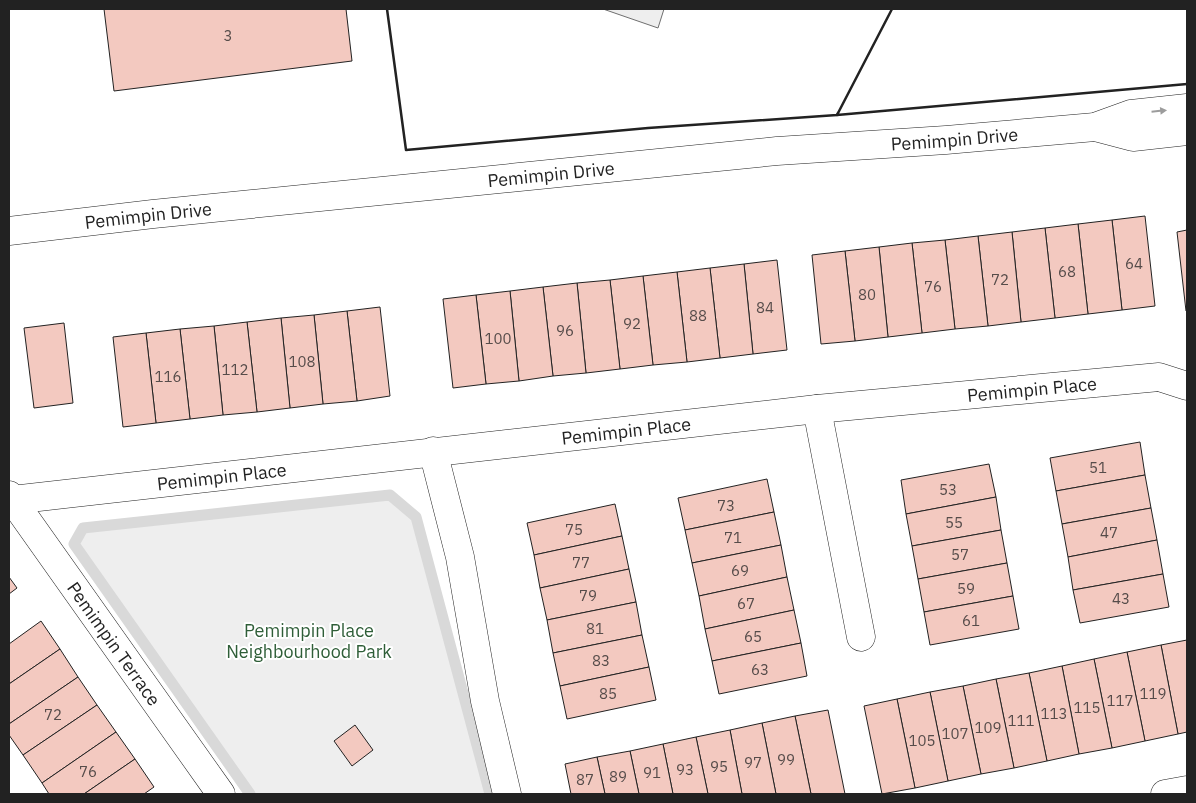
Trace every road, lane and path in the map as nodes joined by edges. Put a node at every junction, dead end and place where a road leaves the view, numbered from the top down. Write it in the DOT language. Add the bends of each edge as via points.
graph roads {
  1 [pos="1187,108"];
  2 [pos="1095,127"];
  3 [pos="1187,131"];
  4 [pos="9,231"];
  5 [pos="1187,386"];
  6 [pos="817,409"];
  7 [pos="433,452"];
  8 [pos="10,497"];
  9 [pos="861,637"];
  10 [pos="1187,790"];
  11 [pos="221,794"];
  12 [pos="507,794"];
  13 [pos="1165,794"];
  2 -- 1 [label="street, Pemimpin Drive, one-way" via="1131,114"];
  2 -- 3 [label="street, Pemimpin Drive" via="1133,137"];
  2 -- 4 [label="street, Pemimpin Drive" via="777,151"];
  5 -- 6 [label="street, Pemimpin Place" via="1159,377"];
  6 -- 7 [label="street, Pemimpin Place"];
  6 -- 9 [label="street"];
  7 -- 8 [label="street, Pemimpin Place"];
  7 -- 12 [label="street" via="460,557 485,701"];
  8 -- 11 [label="street, Pemimpin Terrace"];
  10 -- 13 [label="street"];
}
